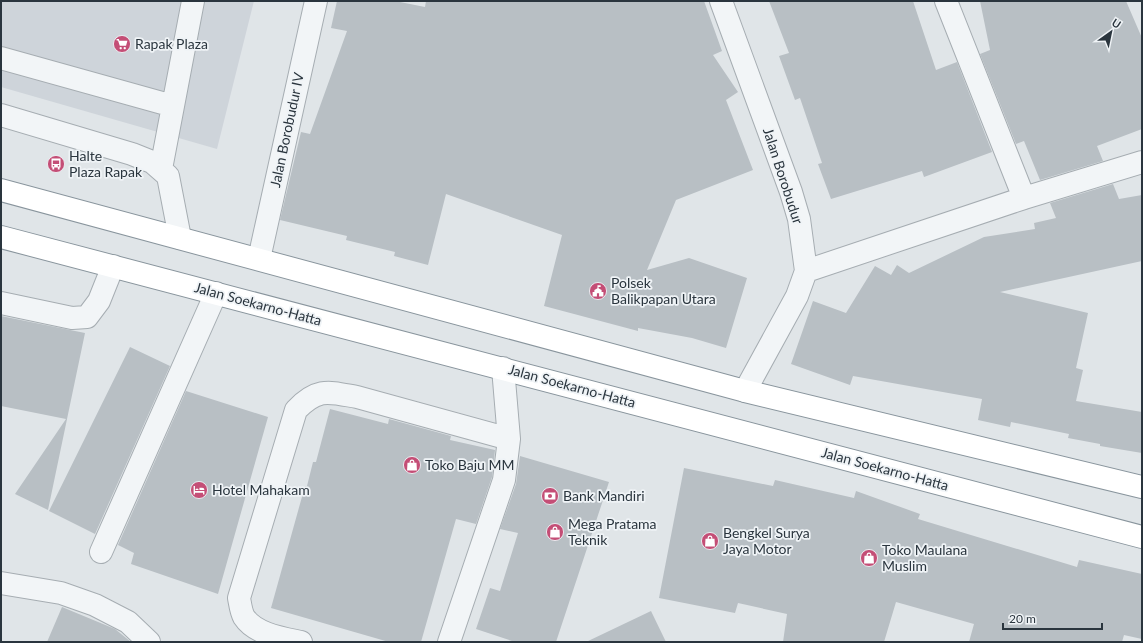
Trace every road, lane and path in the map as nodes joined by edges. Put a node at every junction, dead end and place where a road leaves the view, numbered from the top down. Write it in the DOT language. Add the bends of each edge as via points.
graph roads {
  1 [pos="193,1"];
  2 [pos="316,1"];
  3 [pos="721,1"];
  4 [pos="946,1"];
  5 [pos="1,58"];
  6 [pos="174,106"];
  7 [pos="1,115"];
  8 [pos="1142,162"];
  9 [pos="161,168"];
  10 [pos="1,190"];
  11 [pos="1024,198"];
  12 [pos="1,237"];
  13 [pos="180,238"];
  14 [pos="259,259"];
  15 [pos="113,266"];
  16 [pos="806,271"];
  17 [pos="216,293"];
  18 [pos="1,304"];
  19 [pos="503,368"];
  20 [pos="745,391"];
  21 [pos="509,439"];
  22 [pos="1142,487"];
  23 [pos="1142,536"];
  24 [pos="101,552"];
  25 [pos="1,583"];
  26 [pos="149,642"];
  27 [pos="301,642"];
  28 [pos="449,642"];
  1 -- 6 [label="street"];
  2 -- 14 [label="street, Jalan Borobudur IV"];
  3 -- 16 [label="street, Jalan Borobudur" via="791,192"];
  4 -- 11 [label="street"];
  5 -- 6 [label="street"];
  6 -- 9 [label="street"];
  7 -- 9 [label="street" via="132,154"];
  8 -- 11 [label="street"];
  9 -- 13 [label="street" via="170,183"];
  10 -- 13 [label="highway"];
  11 -- 16 [label="street"];
  12 -- 15 [label="highway, Jalan Soekarno-Hatta"];
  13 -- 14 [label="highway"];
  14 -- 20 [label="highway"];
  15 -- 17 [label="highway, Jalan Soekarno-Hatta"];
  15 -- 18 [label="street" via="99,301 87,317 72,318"];
  16 -- 20 [label="street, Jalan Borobudur" via="797,296"];
  17 -- 19 [label="highway, Jalan Soekarno-Hatta"];
  17 -- 24 [label="street"];
  19 -- 21 [label="street"];
  19 -- 23 [label="highway, Jalan Soekarno-Hatta"];
  20 -- 22 [label="highway"];
  21 -- 27 [label="street" via="337,393 316,393 304,401 296,410 239,598 243,616 256,628"];
  21 -- 28 [label="street" via="504,480"];
  25 -- 26 [label="street" via="61,593 95,605 128,622"];
}
